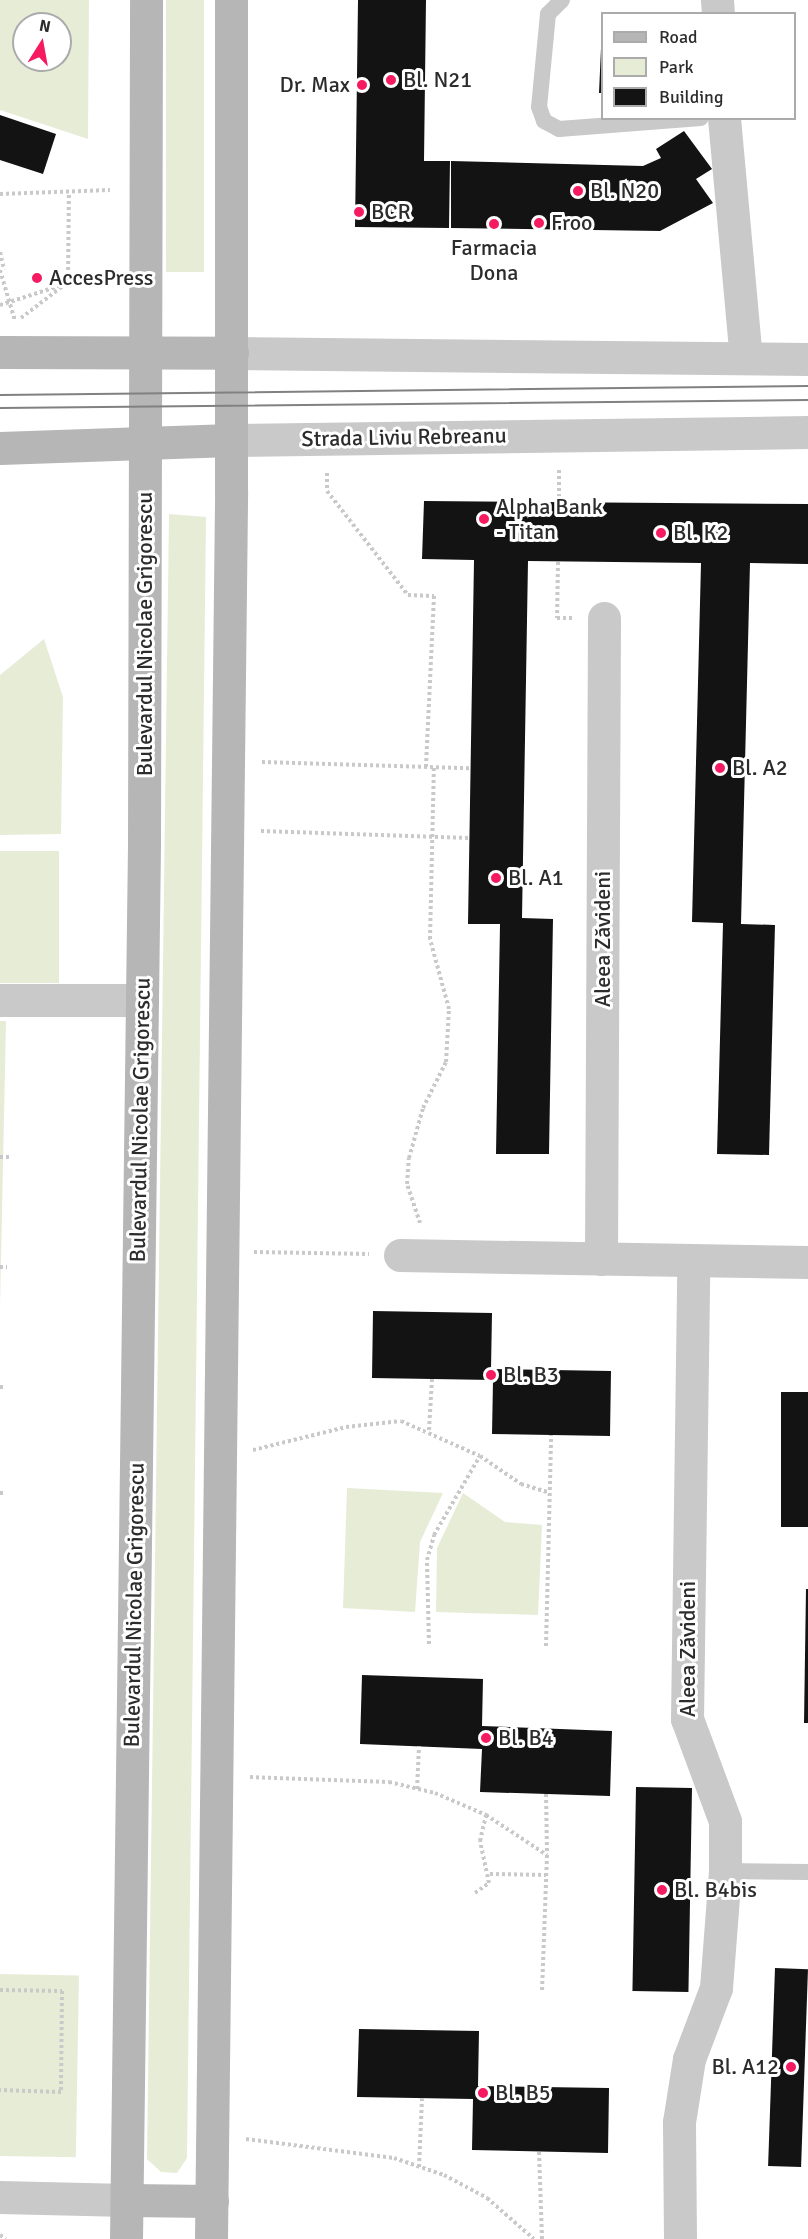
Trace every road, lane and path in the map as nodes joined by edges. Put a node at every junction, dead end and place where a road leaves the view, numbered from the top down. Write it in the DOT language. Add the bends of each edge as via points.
graph roads {
  1 [pos="146,0"];
  2 [pos="231,0"];
  3 [pos="562,0"];
  4 [pos="674,120"];
  5 [pos="724,120"];
  6 [pos="110,190"];
  7 [pos="69,192"];
  8 [pos="0,194"];
  9 [pos="0,252"];
  10 [pos="2,270"];
  11 [pos="68,282"];
  12 [pos="12,303"];
  13 [pos="0,305"];
  14 [pos="10,342"];
  15 [pos="144,353"];
  16 [pos="232,353"];
  17 [pos="746,358"];
  18 [pos="808,359"];
  19 [pos="808,432"];
  20 [pos="231,440"];
  21 [pos="146,443"];
  22 [pos="0,448"];
  23 [pos="327,491"];
  24 [pos="558,562"];
  25 [pos="604,618"];
  26 [pos="228,761"];
  27 [pos="426,767"];
  28 [pos="434,768"];
  29 [pos="470,768"];
  30 [pos="227,830"];
  31 [pos="433,836"];
  32 [pos="469,838"];
  33 [pos="0,1000"];
  34 [pos="141,1000"];
  35 [pos="0,1157"];
  36 [pos="10,1157"];
  37 [pos="222,1252"];
  38 [pos="400,1255"];
  39 [pos="443,1256"];
  40 [pos="601,1259"];
  41 [pos="693,1261"];
  42 [pos="808,1262"];
  43 [pos="0,1267"];
  44 [pos="7,1267"];
  45 [pos="432,1380"];
  46 [pos="429,1430"];
  47 [pos="551,1435"];
  48 [pos="480,1456"];
  49 [pos="220,1458"];
  50 [pos="550,1493"];
  51 [pos="429,1644"];
  52 [pos="546,1646"];
  53 [pos="419,1746"];
  54 [pos="216,1777"];
  55 [pos="417,1789"];
  56 [pos="546,1794"];
  57 [pos="486,1815"];
  58 [pos="547,1855"];
  59 [pos="725,1871"];
  60 [pos="808,1872"];
  61 [pos="490,1874"];
  62 [pos="546,1875"];
  63 [pos="475,1893"];
  64 [pos="0,1990"];
  65 [pos="542,1990"];
  66 [pos="0,2090"];
  67 [pos="422,2098"];
  68 [pos="212,2135"];
  69 [pos="539,2152"];
  70 [pos="419,2167"];
  71 [pos="0,2197"];
  72 [pos="127,2200"];
  73 [pos="212,2201"];
  74 [pos="0,2235"];
  75 [pos="6,2239"];
  76 [pos="126,2239"];
  77 [pos="211,2239"];
  78 [pos="534,2239"];
  79 [pos="542,2239"];
  80 [pos="680,2239"];
  1 -- 15 [label="main road, Bulevardul Nicolae Grigorescu"];
  2 -- 16 [label="main road"];
  3 -- 4 [label="lane" via="548,14 539,107 544,121 559,129"];
  5 -- 17 [label="street"];
  6 -- 7 [label="path"];
  7 -- 8 [label="path"];
  7 -- 11 [label="path"];
  9 -- 10 [label="path"];
  10 -- 12 [label="path"];
  11 -- 12 [label="path"];
  11 -- 14 [label="path"];
  12 -- 13 [label="path"];
  12 -- 14 [label="path"];
  14 -- 15 [label="main road"];
  15 -- 16 [label="main road"];
  15 -- 21 [label="main road, Bulevardul Nicolae Grigorescu"];
  16 -- 17 [label="street"];
  16 -- 20 [label="main road"];
  17 -- 18 [label="street"];
  19 -- 20 [label="street, Strada Liviu Rebreanu"];
  20 -- 21 [label="main road, Strada Liviu Rebreanu"];
  20 -- 26 [label="main road"];
  21 -- 22 [label="main road, Strada Liviu Rebreanu"];
  21 -- 34 [label="main road, Bulevardul Nicolae Grigorescu"];
  23 -- 27 [label="path" via="408,595 434,596"];
  24 -- 25 [label="path" via="557,618"];
  25 -- 40 [label="street, Aleea Zăvideni"];
  26 -- 27 [label="path"];
  26 -- 30 [label="main road"];
  27 -- 28 [label="path"];
  28 -- 29 [label="path"];
  28 -- 31 [label="path"];
  30 -- 31 [label="path"];
  30 -- 37 [label="main road"];
  31 -- 32 [label="path"];
  31 -- 39 [label="path" via="430,939 449,1009 446,1062 423,1108 407,1184 415,1215"];
  33 -- 34 [label="street"];
  34 -- 72 [label="main road, Bulevardul Nicolae Grigorescu"];
  35 -- 36 [label="path"];
  37 -- 38 [label="path"];
  37 -- 49 [label="main road"];
  38 -- 39 [label="street"];
  39 -- 40 [label="street"];
  40 -- 41 [label="street"];
  41 -- 42 [label="street"];
  41 -- 59 [label="street, Aleea Zăvideni" via="687,1719 725,1821"];
  43 -- 44 [label="path"];
  45 -- 46 [label="path"];
  46 -- 48 [label="path"];
  46 -- 49 [label="path" via="401,1421 346,1427"];
  47 -- 50 [label="path"];
  48 -- 50 [label="path" via="520,1484"];
  48 -- 51 [label="path" via="434,1535 427,1560"];
  49 -- 54 [label="main road"];
  50 -- 52 [label="path"];
  53 -- 55 [label="path"];
  54 -- 55 [label="path" via="336,1778"];
  54 -- 68 [label="main road"];
  55 -- 57 [label="path"];
  56 -- 58 [label="path"];
  57 -- 58 [label="path"];
  57 -- 61 [label="path" via="480,1841"];
  58 -- 62 [label="path"];
  59 -- 60 [label="lane"];
  59 -- 80 [label="street, Aleea Zăvideni" via="716,1988 689,2059 679,2122"];
  61 -- 62 [label="path"];
  61 -- 63 [label="path" via="489,1883"];
  62 -- 65 [label="path"];
  64 -- 66 [label="path" via="62,1991 61,2091"];
  67 -- 70 [label="path"];
  68 -- 70 [label="path" via="330,2147"];
  68 -- 73 [label="main road"];
  69 -- 79 [label="path"];
  70 -- 78 [label="path" via="487,2198"];
  71 -- 72 [label="street"];
  72 -- 73 [label="main road"];
  72 -- 76 [label="main road, Bulevardul Nicolae Grigorescu"];
  73 -- 77 [label="main road"];
  74 -- 75 [label="path"];
}
